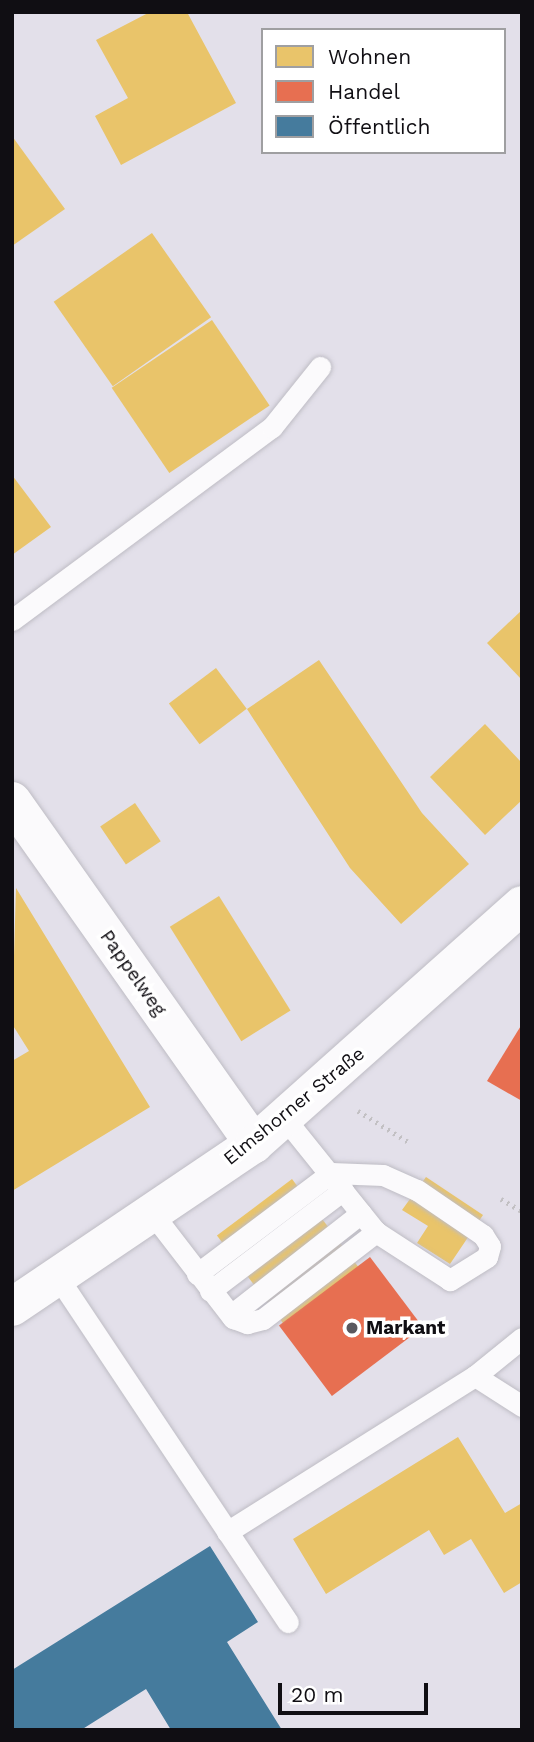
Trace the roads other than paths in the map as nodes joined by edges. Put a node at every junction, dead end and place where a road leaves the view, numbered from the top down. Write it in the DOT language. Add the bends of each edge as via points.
graph roads {
  1 [pos="320,367"];
  2 [pos="12,620"];
  3 [pos="12,801"];
  4 [pos="522,905"];
  5 [pos="285,1119"];
  6 [pos="254,1144"];
  7 [pos="337,1182"];
  8 [pos="152,1213"];
  9 [pos="362,1213"];
  10 [pos="376,1232"];
  11 [pos="57,1276"];
  12 [pos="204,1282"];
  13 [pos="12,1307"];
  14 [pos="231,1315"];
  15 [pos="522,1338"];
  16 [pos="475,1376"];
  17 [pos="522,1406"];
  18 [pos="226,1532"];
  19 [pos="288,1622"];
  1 -- 2 [label="lane" via="272,427"];
  3 -- 6 [label="main road, Pappelweg"];
  4 -- 5 [label="main road, Elmshorner Straße"];
  5 -- 6 [label="main road, Elmshorner Straße"];
  5 -- 7 [label="lane"];
  6 -- 8 [label="main road, Elmshorner Straße"];
  7 -- 9 [label="lane"];
  7 -- 10 [label="lane" via="383,1175 417,1190 482,1235 490,1246 487,1257 450,1280"];
  7 -- 12 [label="lane"];
  8 -- 11 [label="main road, Elmshorner Straße"];
  8 -- 12 [label="lane"];
  9 -- 10 [label="lane"];
  9 -- 14 [label="lane"];
  10 -- 14 [label="lane" via="263,1319 247,1323"];
  11 -- 13 [label="main road, Elmshorner Straße"];
  11 -- 18 [label="lane"];
  12 -- 14 [label="lane"];
  15 -- 16 [label="lane"];
  16 -- 17 [label="lane"];
  16 -- 18 [label="lane"];
  18 -- 19 [label="lane"];
}
